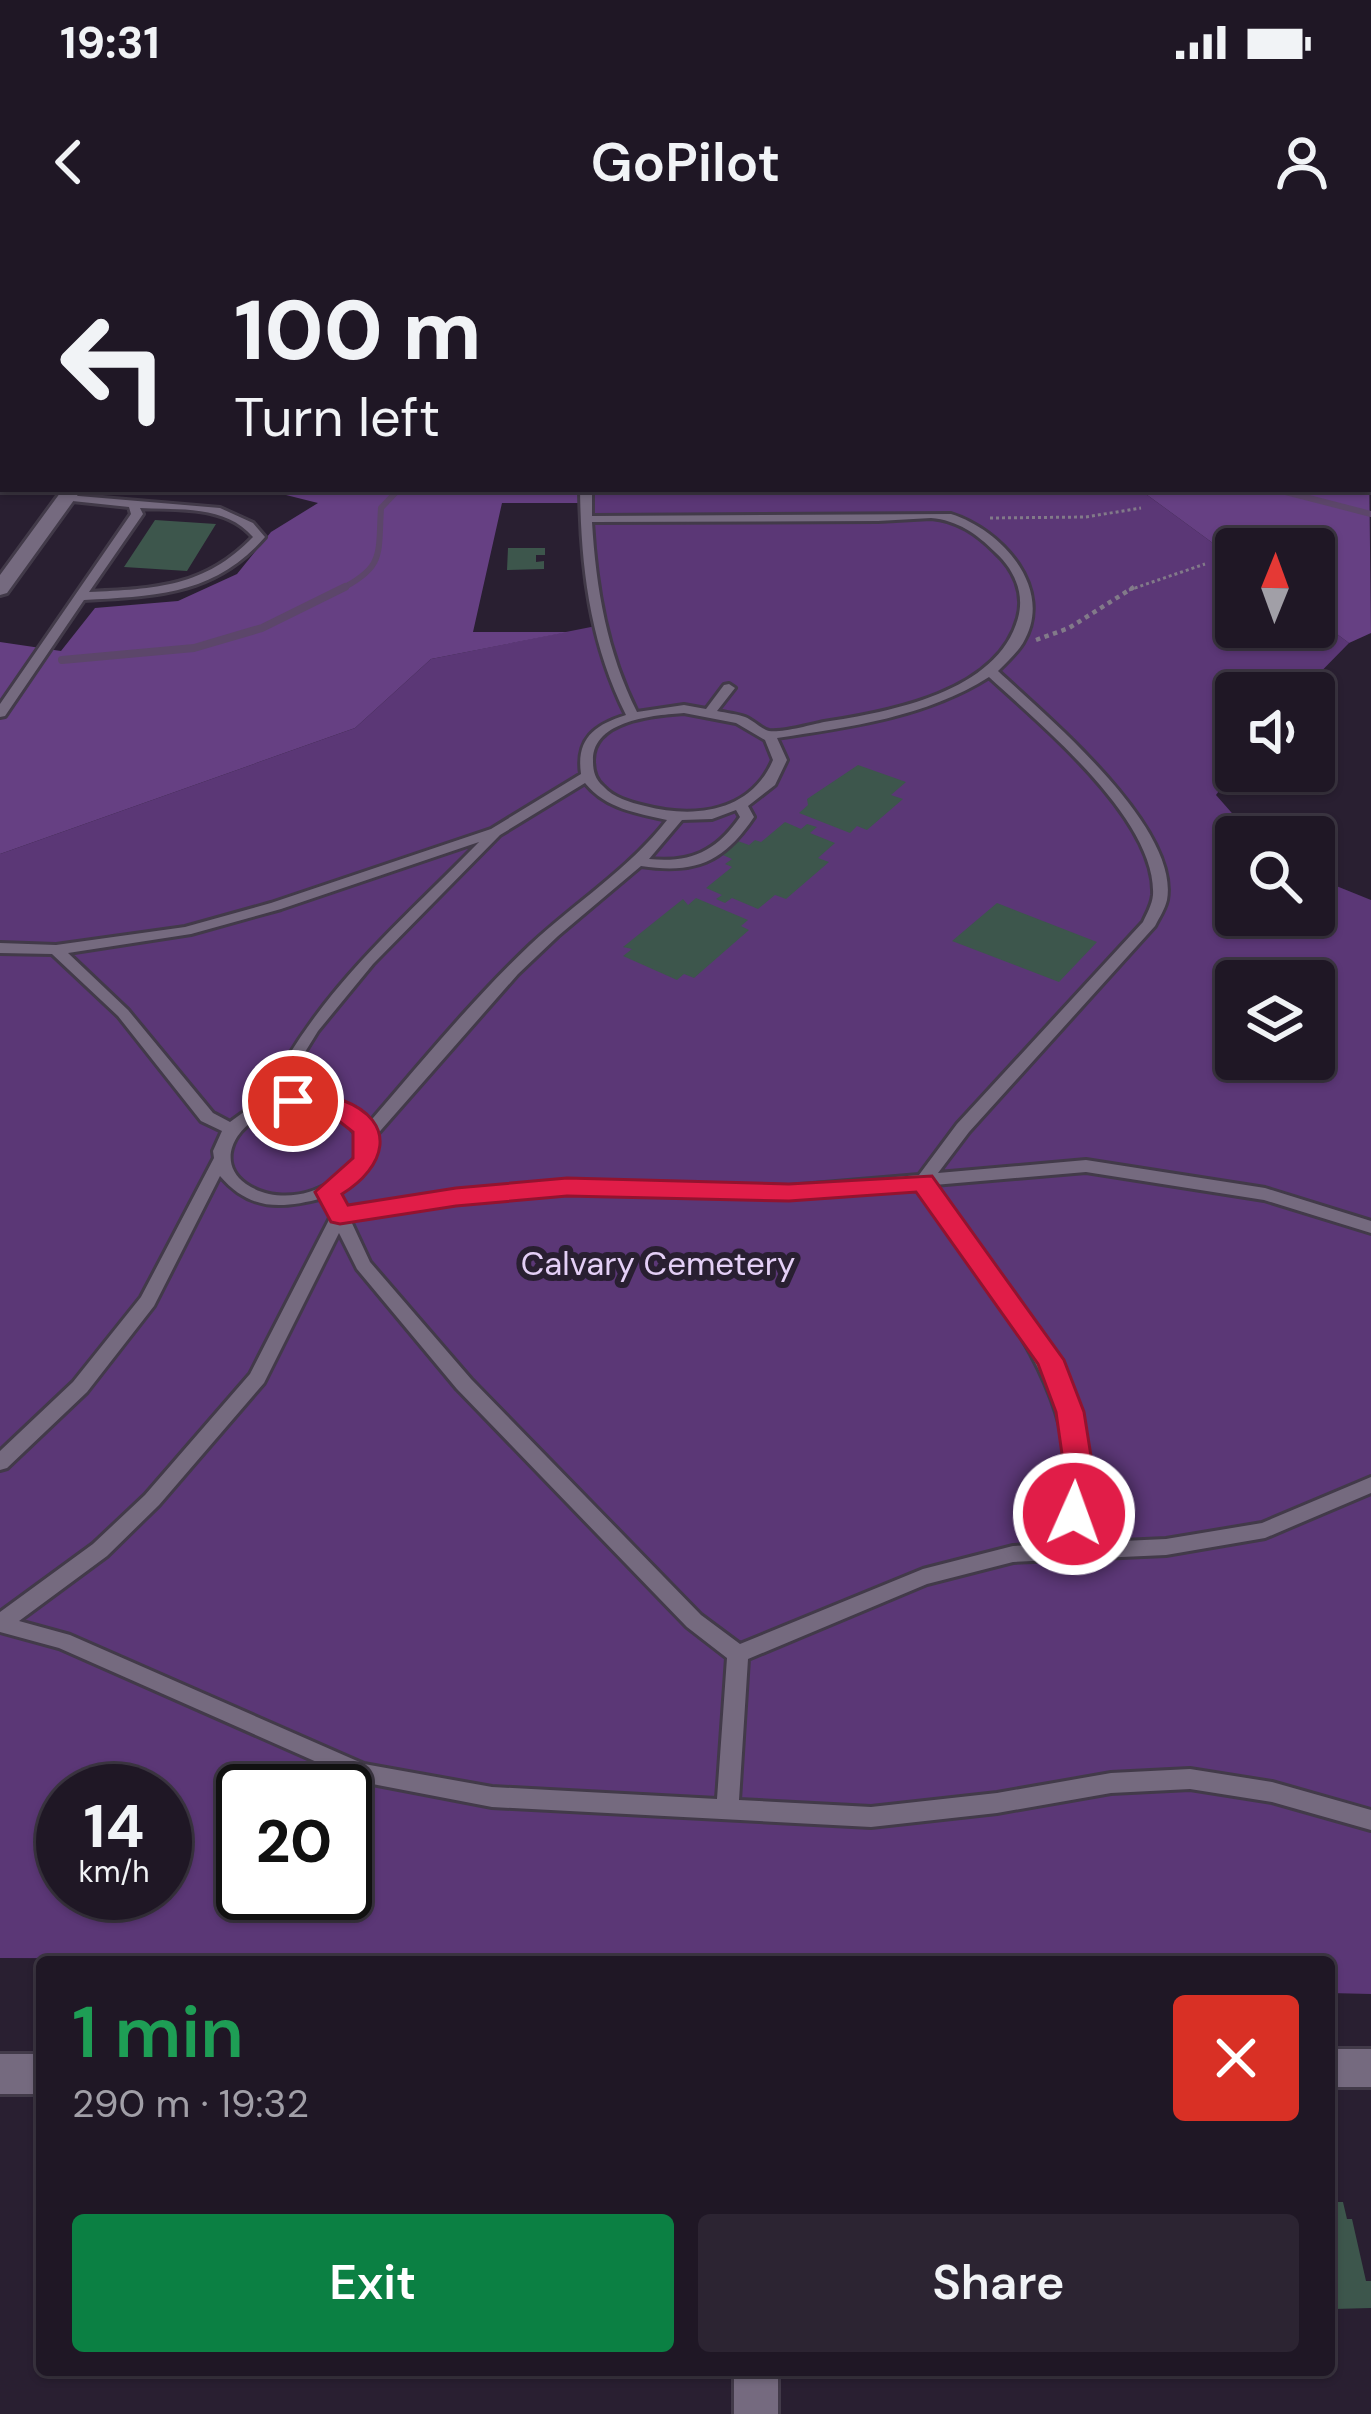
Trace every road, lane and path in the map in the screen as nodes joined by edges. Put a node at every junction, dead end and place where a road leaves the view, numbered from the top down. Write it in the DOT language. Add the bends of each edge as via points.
graph roads {
  1 [pos="586,492"];
  2 [pos="70,493"];
  3 [pos="133,505"];
  4 [pos="1141,508"];
  5 [pos="956,518"];
  6 [pos="586,519"];
  7 [pos="1204,564"];
  8 [pos="0,589"];
  9 [pos="83,596"];
  10 [pos="1021,637"];
  11 [pos="991,672"];
  12 [pos="729,688"];
  13 [pos="711,711"];
  14 [pos="0,713"];
  15 [pos="633,716"];
  16 [pos="768,735"];
  17 [pos="587,776"];
  18 [pos="741,806"];
  19 [pos="678,816"];
  20 [pos="496,832"];
  21 [pos="636,861"];
  22 [pos="0,949"];
  23 [pos="56,950"];
  24 [pos="270,1105"];
  25 [pos="230,1129"];
  26 [pos="367,1136"];
  27 [pos="218,1163"];
  28 [pos="923,1182"];
  29 [pos="328,1192"];
  30 [pos="340,1215"];
  31 [pos="1371,1227"];
  32 [pos="0,1462"];
  33 [pos="1371,1485"];
  34 [pos="1069,1552"];
  35 [pos="0,1624"];
  36 [pos="738,1654"];
  37 [pos="727,1811"];
  38 [pos="1371,1820"];
  39 [pos="1335,2068"];
  40 [pos="1371,2068"];
  41 [pos="0,2074"];
  42 [pos="36,2074"];
  43 [pos="756,2376"];
  44 [pos="756,2414"];
  1 -- 6 [label="lane"];
  2 -- 3 [label="lane"];
  2 -- 8 [label="main road"];
  3 -- 9 [label="lane" via="137,514"];
  3 -- 9 [label="lane" via="232,514 259,537 210,580"];
  4 -- 5 [label="path" via="1086,517"];
  5 -- 6 [label="lane"];
  5 -- 10 [label="lane" via="1020,570 1028,589"];
  6 -- 15 [label="lane" via="590,599"];
  7 -- 10 [label="path" via="1137,585 1049,638"];
  9 -- 14 [label="lane"];
  10 -- 11 [label="lane"];
  11 -- 16 [label="lane" via="903,709"];
  11 -- 28 [label="lane" via="1144,836 1160,896 1138,937 962,1128"];
  12 -- 13 [label="lane"];
  13 -- 15 [label="lane"];
  13 -- 16 [label="lane"];
  15 -- 17 [label="lane" via="591,742"];
  16 -- 18 [label="lane" via="782,765 776,781"];
  17 -- 19 [label="lane" via="611,800"];
  17 -- 20 [label="lane"];
  18 -- 19 [label="lane"];
  18 -- 21 [label="lane" via="747,817 739,830 705,860 676,868"];
  19 -- 21 [label="lane"];
  20 -- 23 [label="lane" via="208,925"];
  20 -- 24 [label="lane" via="323,1015 288,1058"];
  21 -- 26 [label="lane" via="518,964"];
  22 -- 23 [label="lane"];
  23 -- 25 [label="lane" via="123,1013 207,1118"];
  24 -- 25 [label="lane"];
  24 -- 26 [label="lane" via="337,1106"];
  25 -- 27 [label="lane"];
  26 -- 29 [label="lane" via="356,1174"];
  27 -- 29 [label="lane" via="226,1179 264,1200"];
  27 -- 32 [label="lane" via="148,1300 80,1388"];
  28 -- 30 [label="lane" via="789,1192 567,1187"];
  28 -- 31 [label="lane" via="1086,1166 1265,1194"];
  28 -- 34 [label="lane" via="1050,1360 1070,1412 1079,1475"];
  29 -- 30 [label="lane"];
  30 -- 35 [label="lane" via="257,1378 100,1550"];
  30 -- 36 [label="lane" via="363,1265 464,1384 694,1622"];
  33 -- 34 [label="lane" via="1265,1530"];
  34 -- 36 [label="lane" via="1013,1555 923,1577"];
  35 -- 37 [label="lane" via="63,1641 362,1773 492,1797"];
  36 -- 37 [label="lane"];
  37 -- 38 [label="lane" via="871,1816 1190,1779"];
  39 -- 40 [label="main road"];
  41 -- 42 [label="main road"];
  43 -- 44 [label="main road"];
}
